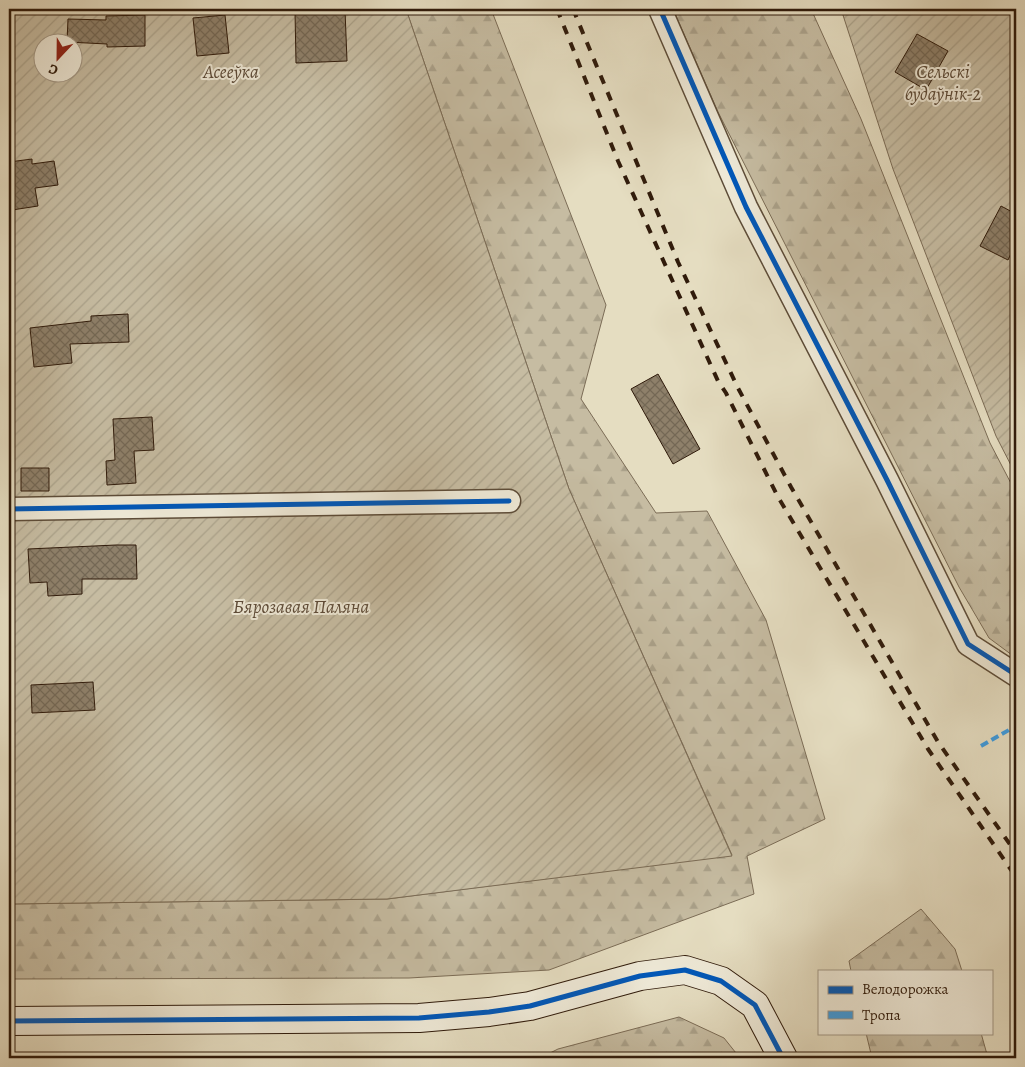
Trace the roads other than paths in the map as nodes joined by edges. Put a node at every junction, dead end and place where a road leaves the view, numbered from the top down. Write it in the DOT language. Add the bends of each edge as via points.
graph roads {
  1 [pos="660,9"];
  2 [pos="509,501"];
  3 [pos="9,509"];
  4 [pos="1016,675"];
  5 [pos="9,1021"];
  6 [pos="783,1058"];
  1 -- 4 [label="street" via="746,207 968,644"];
  2 -- 3 [label="street"];
  5 -- 6 [label="street" via="419,1018 530,1006 662,972 685,970 721,982 755,1005"];
}
